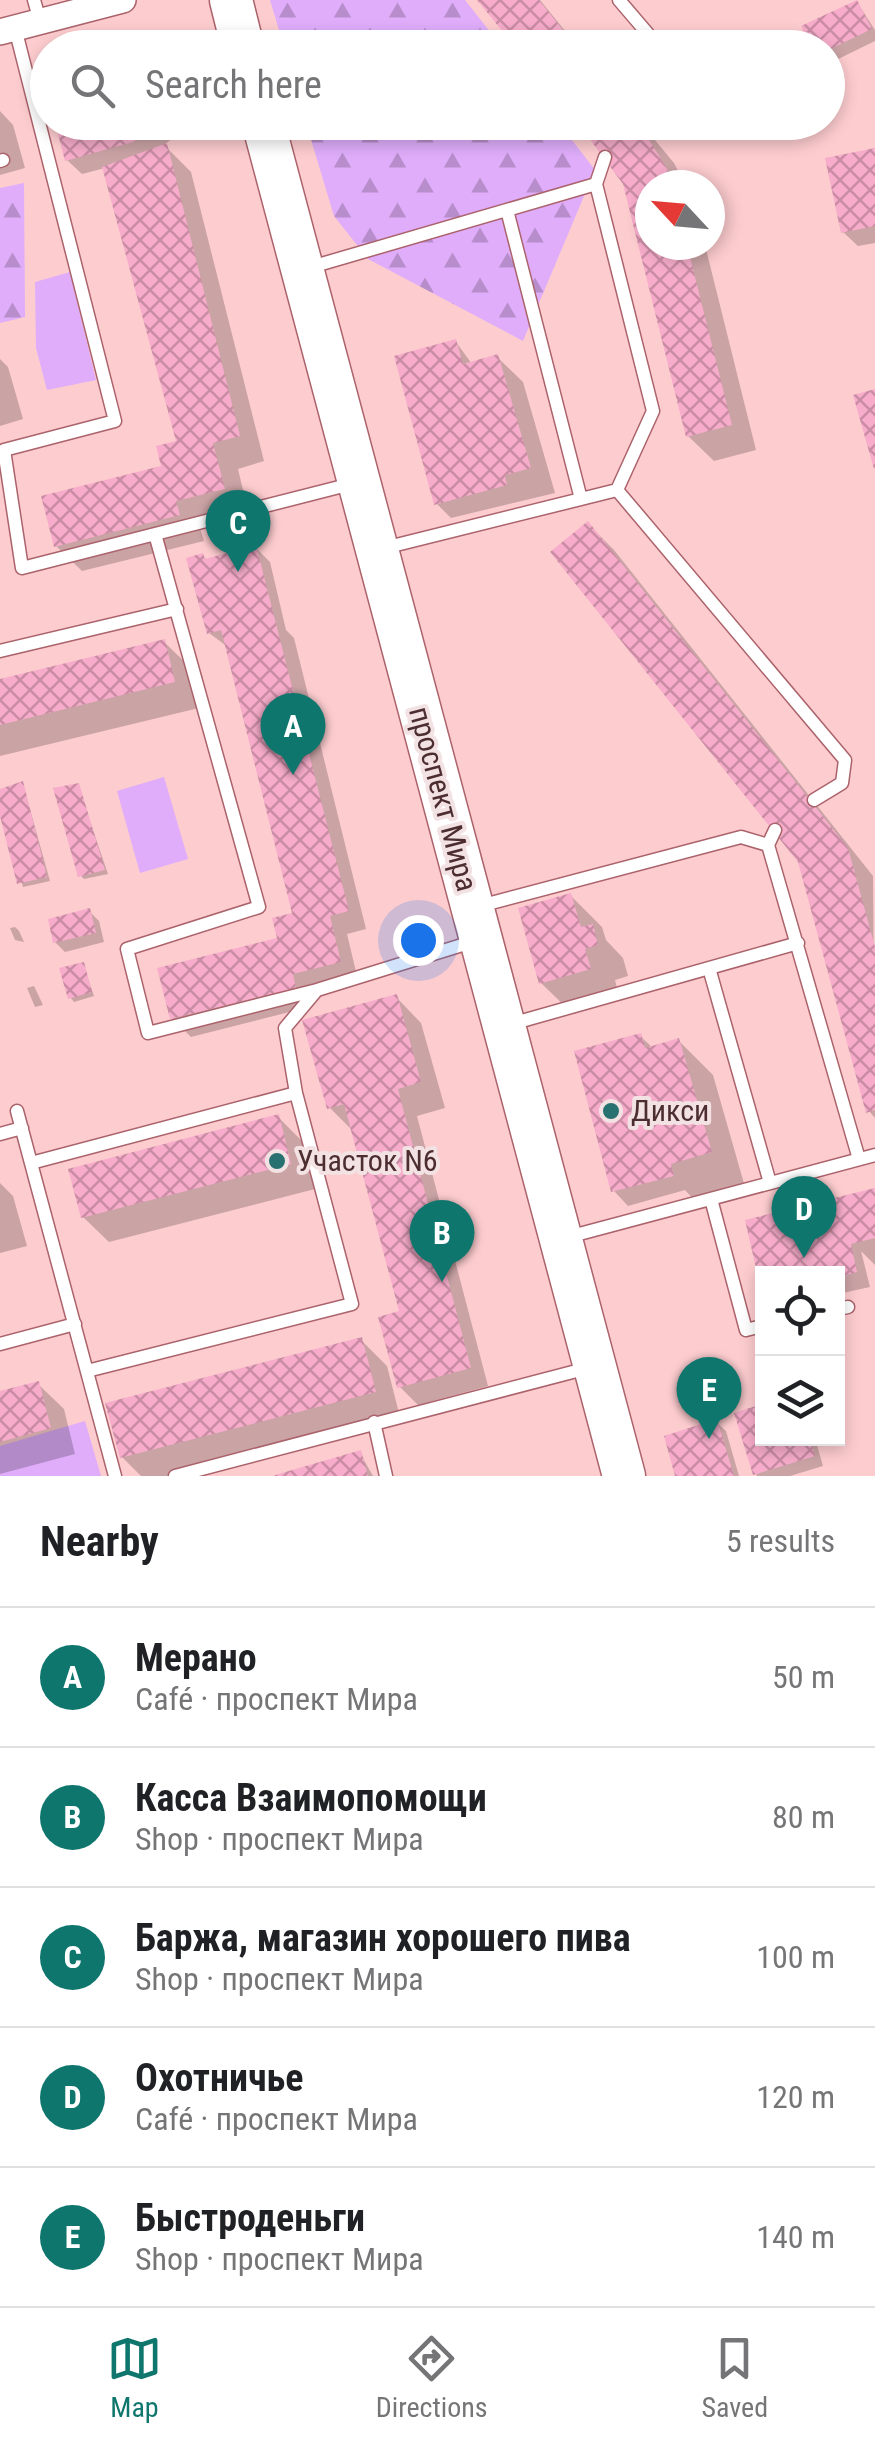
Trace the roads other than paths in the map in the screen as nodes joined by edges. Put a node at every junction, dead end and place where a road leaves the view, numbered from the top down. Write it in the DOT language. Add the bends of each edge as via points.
graph roads {
  1 [pos="123,0"];
  2 [pos="230,0"];
  3 [pos="619,0"];
  4 [pos="22,21"];
  5 [pos="238,30"];
  6 [pos="645,30"];
  7 [pos="30,55"];
  8 [pos="50,140"];
  9 [pos="267,140"];
  10 [pos="605,157"];
  11 [pos="596,184"];
  12 [pos="507,210"];
  13 [pos="302,270"];
  14 [pos="356,482"];
  15 [pos="617,490"];
  16 [pos="580,499"];
  17 [pos="155,534"];
  18 [pos="377,550"];
  19 [pos="177,609"];
  20 [pos="0,651"];
  21 [pos="814,800"];
  22 [pos="774,830"];
  23 [pos="768,845"];
  24 [pos="477,924"];
  25 [pos="798,943"];
  26 [pos="709,968"];
  27 [pos="317,990"];
  28 [pos="504,1027"];
  29 [pos="296,1092"];
  30 [pos="17,1111"];
  31 [pos="22,1128"];
  32 [pos="0,1134"];
  33 [pos="875,1155"];
  34 [pos="859,1159"];
  35 [pos="31,1163"];
  36 [pos="770,1183"];
  37 [pos="711,1199"];
  38 [pos="560,1239"];
  39 [pos="74,1324"];
  40 [pos="755,1328"];
  41 [pos="0,1344"];
  42 [pos="594,1366"];
  43 [pos="87,1371"];
  44 [pos="374,1422"];
  45 [pos="116,1476"];
  46 [pos="174,1476"];
  47 [pos="386,1476"];
  48 [pos="624,1476"];
  1 -- 4 [label="street"];
  2 -- 5 [label="main road"];
  3 -- 6 [label="lane"];
  4 -- 7 [label="lane"];
  8 -- 17 [label="lane" via="115,421 4,450 22,568"];
  9 -- 13 [label="main road, проспект Мира"];
  10 -- 11 [label="lane"];
  11 -- 12 [label="lane"];
  11 -- 15 [label="lane" via="653,411"];
  12 -- 13 [label="lane"];
  12 -- 16 [label="lane"];
  13 -- 14 [label="main road, проспект Мира"];
  14 -- 17 [label="lane"];
  14 -- 18 [label="main road, проспект Мира"];
  15 -- 16 [label="lane"];
  15 -- 21 [label="lane" via="845,760 842,783"];
  16 -- 18 [label="lane"];
  17 -- 19 [label="lane"];
  18 -- 24 [label="main road, проспект Мира"];
  19 -- 20 [label="lane"];
  19 -- 27 [label="lane" via="259,907 127,949 148,1034"];
  22 -- 23 [label="lane"];
  23 -- 24 [label="lane" via="741,837"];
  23 -- 25 [label="lane"];
  24 -- 27 [label="lane"];
  24 -- 28 [label="main road, проспект Мира"];
  25 -- 26 [label="lane"];
  25 -- 34 [label="lane"];
  26 -- 28 [label="lane"];
  26 -- 36 [label="lane"];
  27 -- 29 [label="lane" via="285,1028"];
  28 -- 38 [label="main road, проспект Мира"];
  29 -- 35 [label="lane"];
  29 -- 43 [label="lane" via="352,1304"];
  30 -- 31 [label="lane"];
  31 -- 32 [label="lane"];
  31 -- 35 [label="lane"];
  33 -- 34 [label="lane"];
  34 -- 36 [label="lane"];
  35 -- 39 [label="lane"];
  36 -- 37 [label="lane"];
  37 -- 38 [label="lane"];
  37 -- 40 [label="lane" via="746,1330"];
  38 -- 42 [label="main road, проспект Мира"];
  39 -- 41 [label="lane"];
  39 -- 43 [label="lane"];
  42 -- 44 [label="lane"];
  42 -- 48 [label="main road, проспект Мира"];
  43 -- 45 [label="lane"];
  44 -- 46 [label="lane"];
  44 -- 47 [label="lane"];
}
